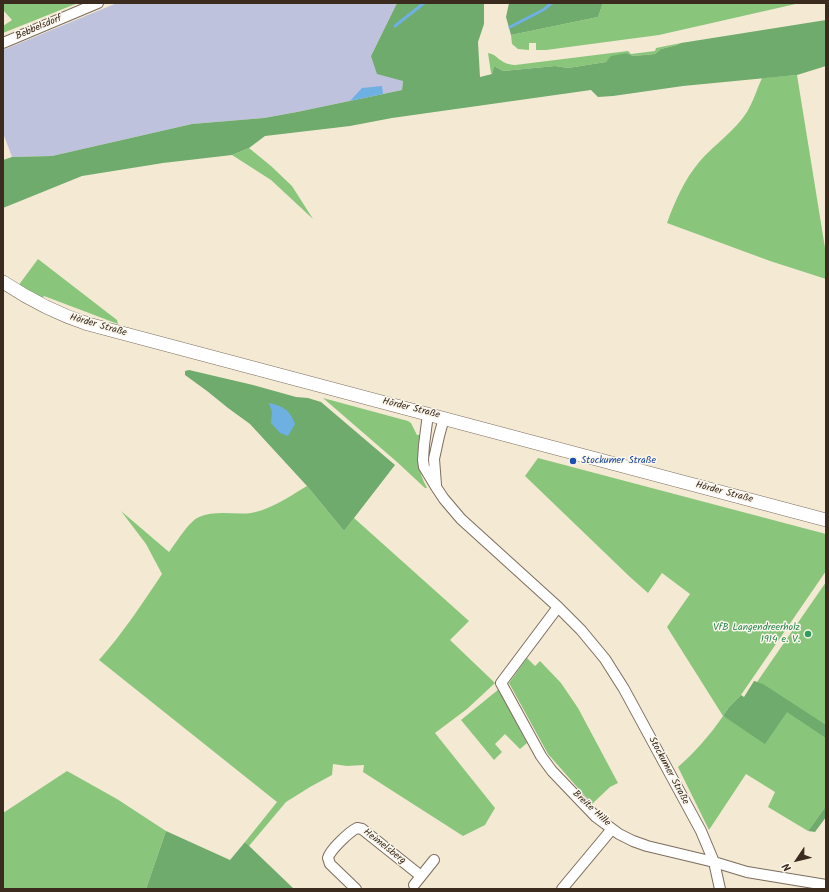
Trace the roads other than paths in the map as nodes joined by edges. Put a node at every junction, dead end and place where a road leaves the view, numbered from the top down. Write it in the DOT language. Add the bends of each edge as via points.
graph roads {
  1 [pos="98,3"];
  2 [pos="3,43"];
  3 [pos="3,282"];
  4 [pos="428,414"];
  5 [pos="444,418"];
  6 [pos="436,487"];
  7 [pos="826,520"];
  8 [pos="558,607"];
  9 [pos="612,829"];
  10 [pos="434,860"];
  11 [pos="714,862"];
  12 [pos="421,876"];
  13 [pos="414,885"];
  14 [pos="826,885"];
  15 [pos="356,889"];
  16 [pos="562,889"];
  17 [pos="720,889"];
  1 -- 2 [label="street, Bebbelsdorf"];
  3 -- 4 [label="main road, Hörder Straße" via="35,302 83,322"];
  4 -- 5 [label="main road, Hörder Straße"];
  4 -- 6 [label="street, Stockumer Straße" via="423,460 424,467"];
  5 -- 6 [label="street" via="434,459"];
  5 -- 7 [label="main road, Hörder Straße"];
  6 -- 8 [label="street, Stockumer Straße" via="461,519"];
  8 -- 9 [label="street, Breite Hille" via="501,683 546,764 596,817"];
  8 -- 11 [label="street, Stockumer Straße" via="581,630 615,673 701,831"];
  9 -- 11 [label="street, Breite Hille" via="647,846"];
  9 -- 16 [label="street"];
  10 -- 12 [label="street"];
  11 -- 14 [label="street, Breite Hille" via="747,872"];
  11 -- 17 [label="street, Stockumer Straße"];
  12 -- 13 [label="street"];
  12 -- 15 [label="street, Heimelsberg" via="362,829 357,828 352,830 328,858 330,864"];
}
